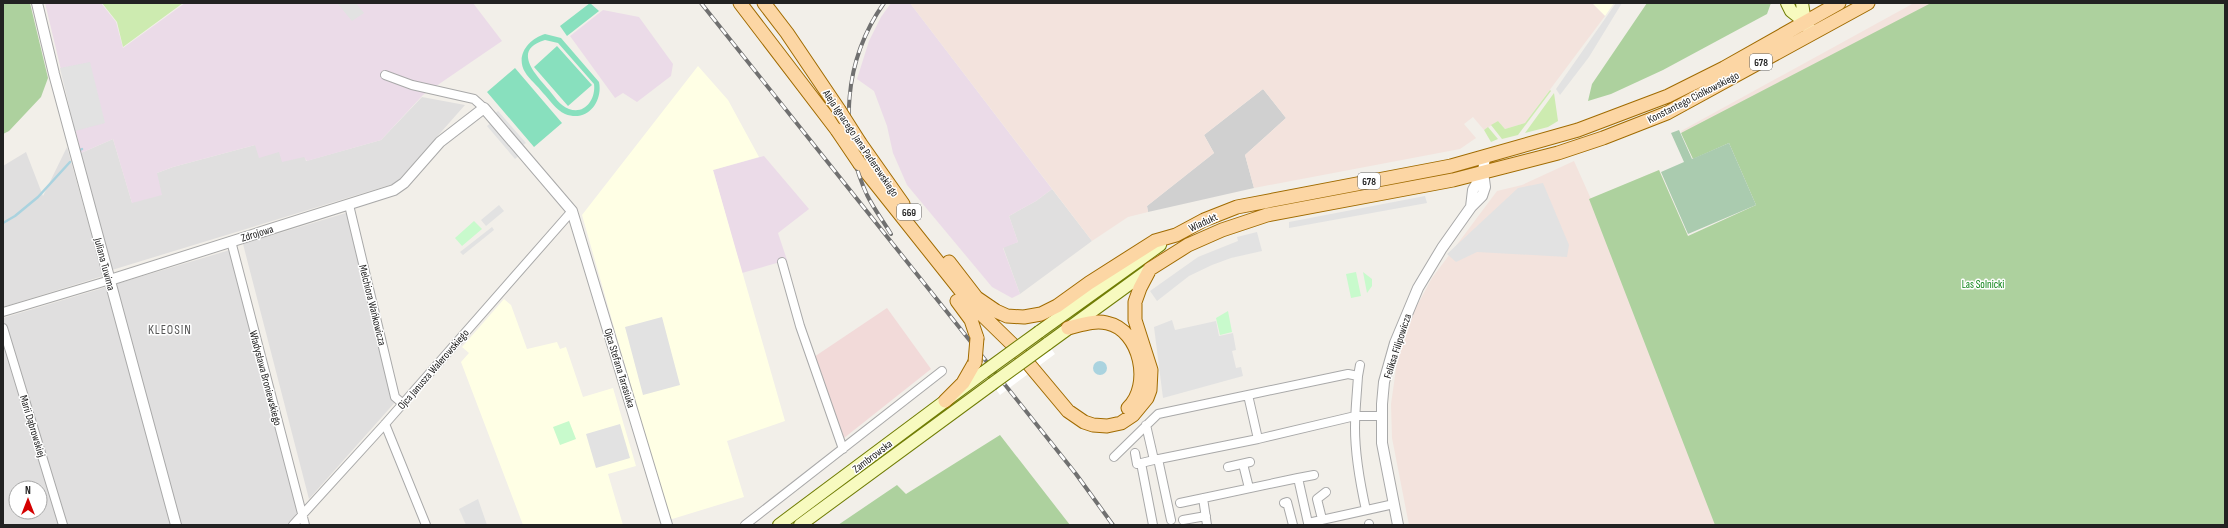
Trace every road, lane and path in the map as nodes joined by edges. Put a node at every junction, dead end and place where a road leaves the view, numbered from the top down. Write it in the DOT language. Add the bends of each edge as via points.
graph roads {
  1 [pos="37,3"];
  2 [pos="740,3"];
  3 [pos="764,3"];
  4 [pos="1787,3"];
  5 [pos="1802,3"];
  6 [pos="1838,3"];
  7 [pos="1868,3"];
  8 [pos="1805,22"];
  9 [pos="1812,34"];
  10 [pos="385,75"];
  11 [pos="1707,84"];
  12 [pos="484,108"];
  13 [pos="1485,157"];
  14 [pos="860,164"];
  15 [pos="1483,172"];
  16 [pos="349,205"];
  17 [pos="572,211"];
  18 [pos="1176,235"];
  19 [pos="231,241"];
  20 [pos="782,262"];
  21 [pos="1150,269"];
  22 [pos="110,280"];
  23 [pos="977,298"];
  24 [pos="3,312"];
  25 [pos="3,328"];
  26 [pos="1068,328"];
  27 [pos="1360,365"];
  28 [pos="942,371"];
  29 [pos="1358,376"];
  30 [pos="965,387"];
  31 [pos="1248,395"];
  32 [pos="976,396"];
  33 [pos="945,401"];
  34 [pos="402,403"];
  35 [pos="1356,416"];
  36 [pos="1382,416"];
  37 [pos="385,424"];
  38 [pos="1146,425"];
  39 [pos="1258,439"];
  40 [pos="844,449"];
  41 [pos="1135,453"];
  42 [pos="1114,457"];
  43 [pos="1156,460"];
  44 [pos="1141,463"];
  45 [pos="1228,467"];
  46 [pos="1314,474"];
  47 [pos="1298,478"];
  48 [pos="1249,488"];
  49 [pos="1326,492"];
  50 [pos="1203,498"];
  51 [pos="1180,503"];
  52 [pos="1284,503"];
  53 [pos="1394,504"];
  54 [pos="1366,510"];
  55 [pos="302,514"];
  56 [pos="1206,516"];
  57 [pos="1322,519"];
  58 [pos="1171,520"];
  59 [pos="1183,520"];
  60 [pos="1308,522"];
  61 [pos="63,525"];
  62 [pos="176,525"];
  63 [pos="293,525"];
  64 [pos="305,525"];
  65 [pos="426,525"];
  66 [pos="667,525"];
  67 [pos="745,525"];
  68 [pos="779,525"];
  69 [pos="800,525"];
  70 [pos="1154,525"];
  71 [pos="1207,525"];
  72 [pos="1293,525"];
  73 [pos="1297,525"];
  74 [pos="1398,525"];
  1 -- 22 [label="street, Juliana Tuwima"];
  2 -- 14 [label="main road, Aleja Ignacego Jana Paderewskiego, bridge"];
  3 -- 23 [label="main road, Aleja Ignacego Jana Paderewskiego / 669, bridge" via="799,50 897,197"];
  4 -- 8 [label="main road" via="1791,11"];
  5 -- 8 [label="main road"];
  6 -- 8 [label="main road, Konstantego Ciołkowskiego / 678"];
  7 -- 9 [label="main road, Konstantego Ciołkowskiego / 678"];
  8 -- 9 [label="main road"];
  8 -- 11 [label="main road, Konstantego Ciołkowskiego / 678"];
  9 -- 11 [label="main road, Konstantego Ciołkowskiego / 678"];
  10 -- 12 [label="street" via="412,85 474,100"];
  11 -- 13 [label="main road, Konstantego Ciołkowskiego / 678" via="1613,118"];
  11 -- 15 [label="main road, Konstantego Ciołkowskiego / 678" via="1667,112 1603,138 1558,153"];
  12 -- 16 [label="street, Zdrojowa" via="440,142 404,183 394,190"];
  12 -- 17 [label="street"];
  13 -- 15 [label="street, Feliksa Filipowicza"];
  13 -- 18 [label="main road, Wiadukt / 678" via="1451,166 1253,203 1218,214"];
  14 -- 21 [label="main road" via="972,306 1012,344 1068,411 1084,422 1100,426 1121,422 1133,416 1147,398 1151,370 1138,331 1135,312 1140,288"];
  14 -- 33 [label="main road, bridge" via="898,225 969,316 976,329 978,338 975,362 963,383"];
  15 -- 21 [label="main road, Wiadukt / 678" via="1254,219 1203,238"];
  15 -- 36 [label="street, Feliksa Filipowicza" via="1473,190 1471,207 1428,268 1395,343 1384,382"];
  16 -- 19 [label="street, Zdrojowa"];
  16 -- 34 [label="street, Melchiora Wańkowicza" via="395,397"];
  17 -- 34 [label="street, Ojca Janusza Walerowskiego"];
  17 -- 66 [label="street, Ojca Stefana Tarasiuka"];
  18 -- 23 [label="main road" via="1155,241 1041,314 1024,318 1007,316"];
  18 -- 30 [label="main road, Wiadukt / 678, bridge"];
  19 -- 22 [label="street, Zdrojowa"];
  19 -- 55 [label="street, Władysława Broniewskiego"];
  20 -- 40 [label="street, Zambrowska" via="800,326"];
  21 -- 26 [label="main road, Wiadukt / 678"];
  22 -- 24 [label="street, Zdrojowa"];
  22 -- 62 [label="street, Juliana Tuwima"];
  23 -- 26 [label="main road, Aleja Ignacego Jana Paderewskiego" via="1027,349 1079,409 1095,417 1107,418 1127,409 1138,396 1142,378 1138,359 1128,336 1117,326 1108,323 1089,322"];
  25 -- 61 [label="street, Marii Dąbrowskiej"];
  26 -- 32 [label="main road, Wiadukt / 678, bridge"];
  27 -- 29 [label="street"];
  28 -- 40 [label="street, Zambrowska"];
  29 -- 31 [label="street" via="1348,374"];
  29 -- 35 [label="street"];
  30 -- 33 [label="main road, Zambrowska / 678"];
  31 -- 38 [label="street" via="1161,413"];
  31 -- 39 [label="street"];
  32 -- 69 [label="main road, Zambrowska / 678"];
  33 -- 68 [label="main road, Zambrowska / 678"];
  34 -- 37 [label="street, Ojca Janusza Walerowskiego"];
  35 -- 36 [label="street"];
  35 -- 39 [label="street"];
  35 -- 54 [label="street" via="1358,476"];
  36 -- 53 [label="street, Feliksa Filipowicza" via="1385,467"];
  37 -- 55 [label="street, Ojca Janusza Walerowskiego"];
  37 -- 65 [label="street"];
  38 -- 42 [label="street"];
  38 -- 43 [label="street"];
  39 -- 43 [label="street"];
  40 -- 67 [label="street, Zambrowska"];
  41 -- 44 [label="street" via="1137,464"];
  43 -- 44 [label="street"];
  43 -- 58 [label="street"];
  44 -- 70 [label="street"];
  45 -- 48 [label="street" via="1247,463"];
  46 -- 47 [label="street"];
  47 -- 48 [label="street"];
  47 -- 60 [label="street"];
  48 -- 50 [label="street"];
  49 -- 57 [label="street" via="1318,499"];
  50 -- 51 [label="street"];
  50 -- 56 [label="street"];
  52 -- 72 [label="street" via="1287,502"];
  53 -- 54 [label="street"];
  53 -- 74 [label="street, Feliksa Filipowicza"];
  54 -- 57 [label="street"];
  55 -- 63 [label="street, Ojca Janusza Walerowskiego"];
  55 -- 64 [label="street, Władysława Broniewskiego"];
  56 -- 59 [label="street"];
  56 -- 71 [label="street"];
  57 -- 60 [label="street"];
  60 -- 73 [label="street"];
}
